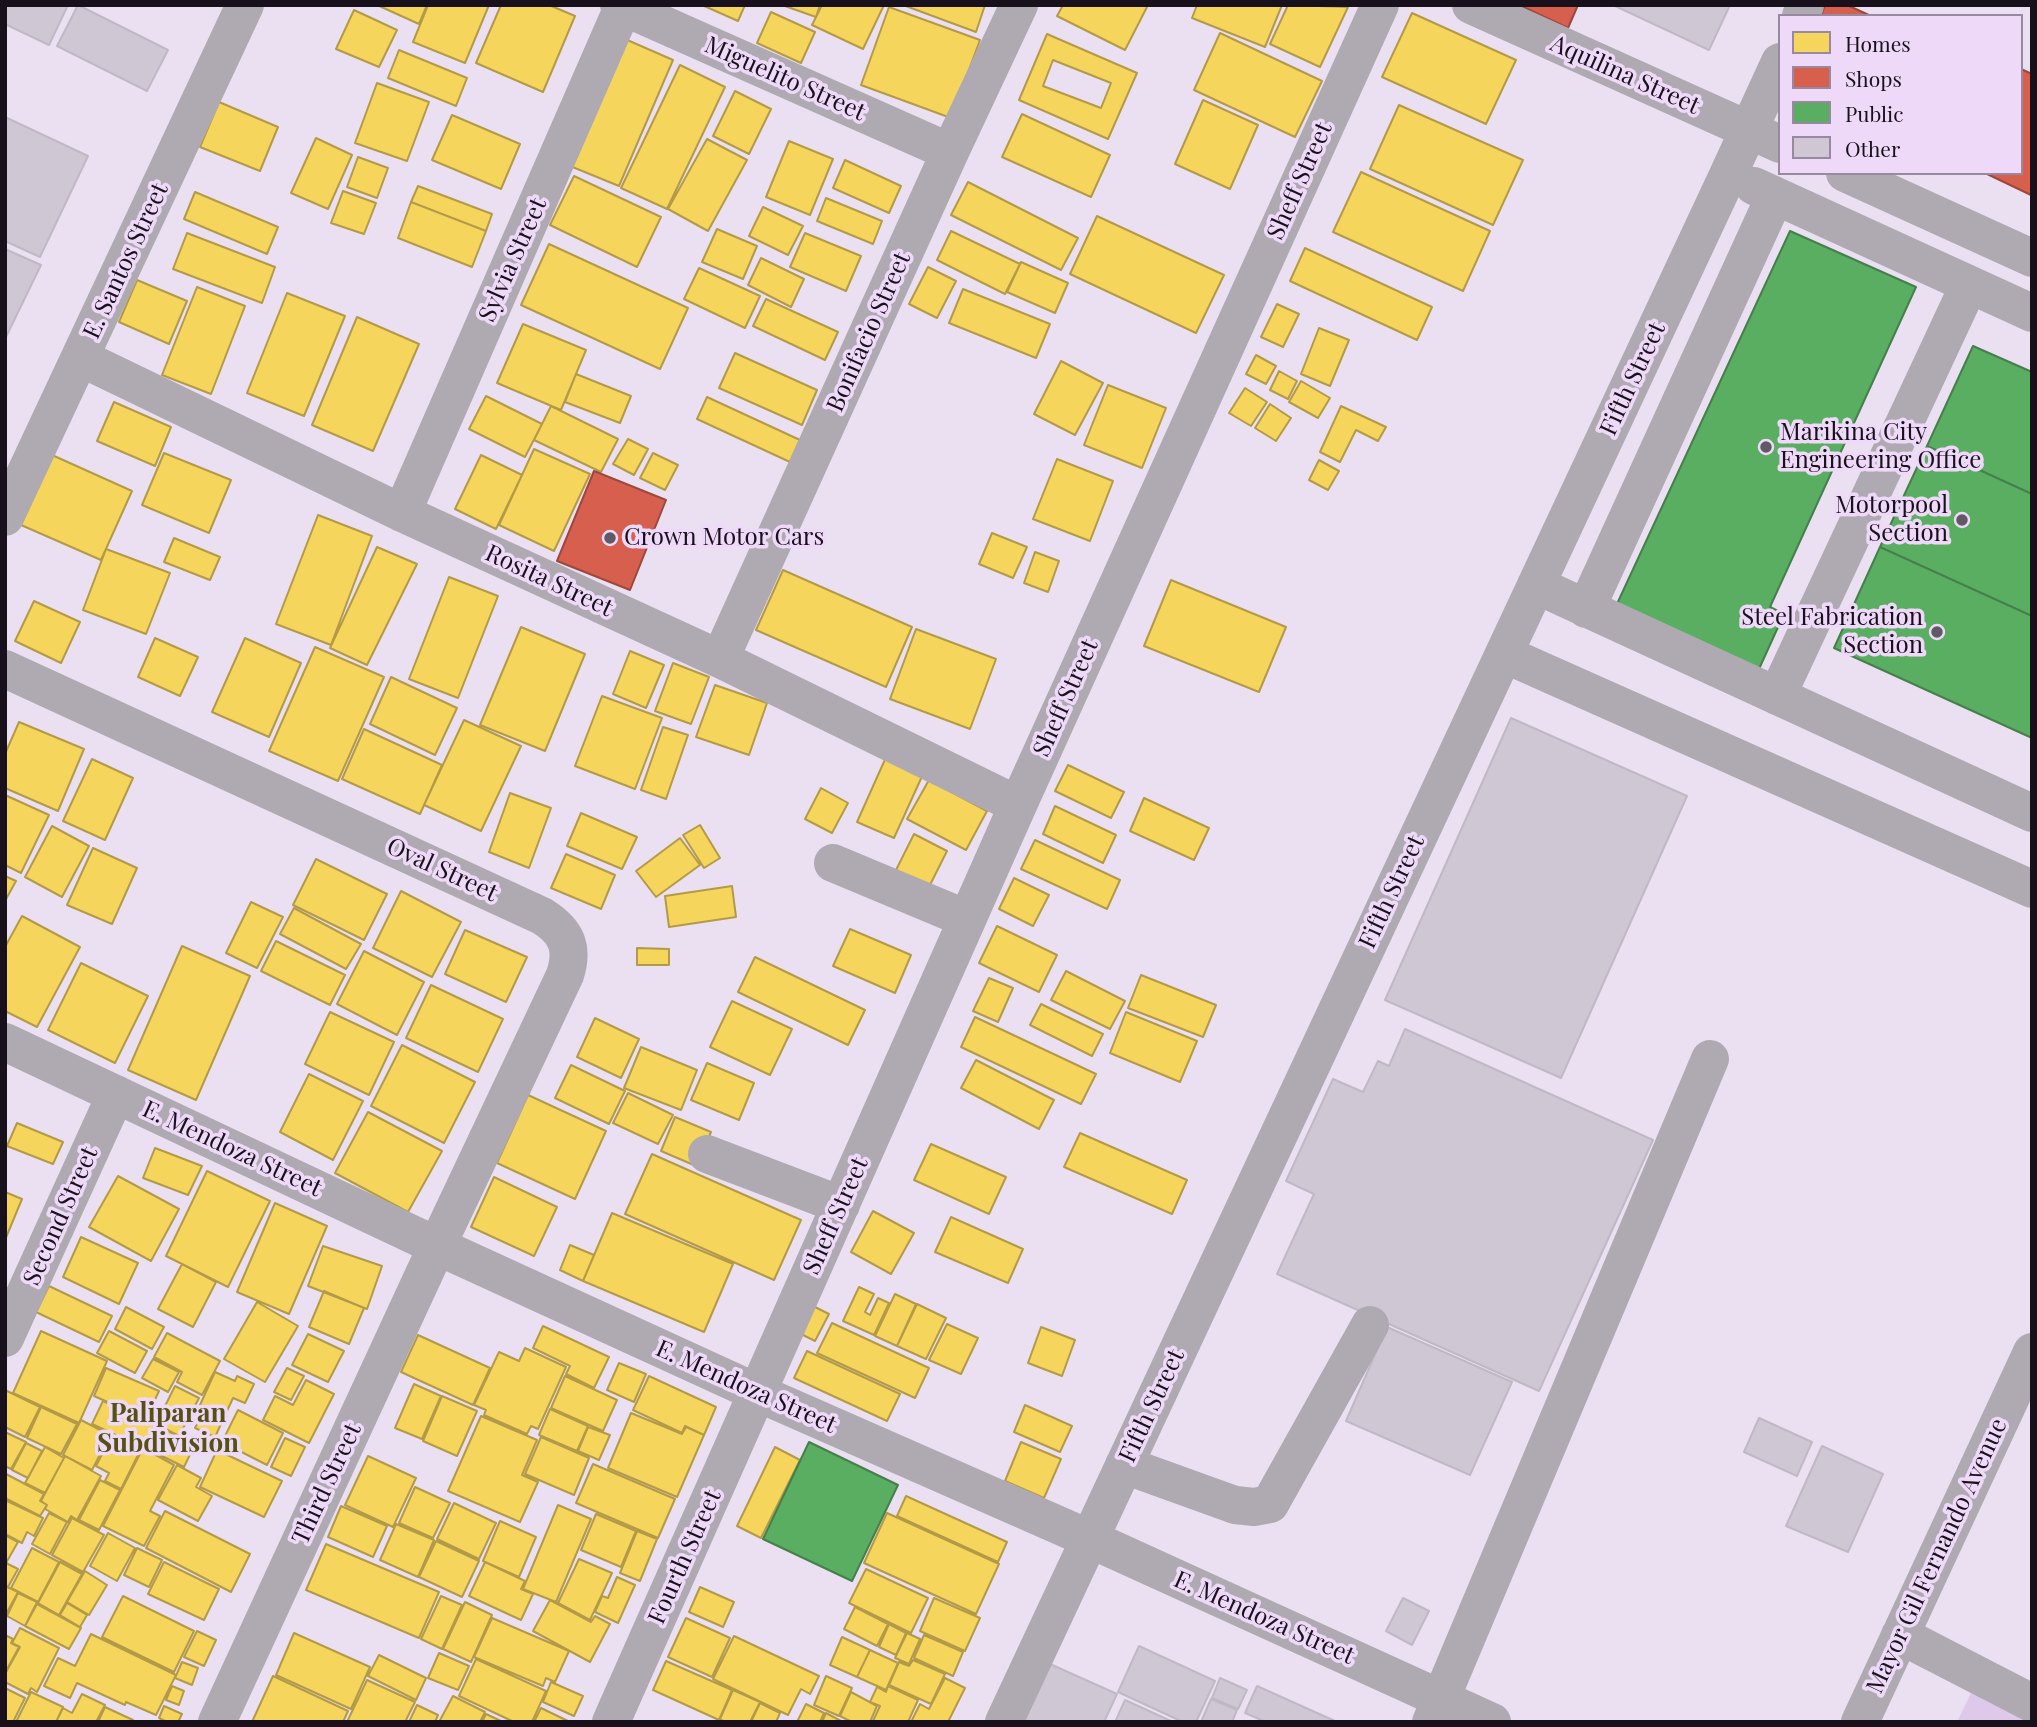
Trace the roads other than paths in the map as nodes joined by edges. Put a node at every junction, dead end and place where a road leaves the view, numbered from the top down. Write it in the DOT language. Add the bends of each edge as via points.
graph roads {
  1 [pos="245,5"];
  2 [pos="1019,5"];
  3 [pos="1380,5"];
  4 [pos="1471,5"];
  5 [pos="621,6"];
  6 [pos="1778,72"];
  7 [pos="1764,138"];
  8 [pos="950,152"];
  9 [pos="1728,175"];
  10 [pos="1849,175"];
  11 [pos="1775,196"];
  12 [pos="2032,258"];
  13 [pos="1969,285"];
  14 [pos="2032,313"];
  15 [pos="81,358"];
  16 [pos="402,513"];
  17 [pos="5,517"];
  18 [pos="1536,585"];
  19 [pos="1586,608"];
  20 [pos="1504,654"];
  21 [pos="720,659"];
  22 [pos="5,669"];
  23 [pos="1777,696"];
  24 [pos="1017,805"];
  25 [pos="2032,813"];
  26 [pos="833,863"];
  27 [pos="2032,889"];
  28 [pos="967,919"];
  29 [pos="5,1042"];
  30 [pos="1710,1059"];
  31 [pos="116,1094"];
  32 [pos="707,1154"];
  33 [pos="841,1205"];
  34 [pos="436,1246"];
  35 [pos="1370,1325"];
  36 [pos="5,1338"];
  37 [pos="2032,1352"];
  38 [pos="758,1393"];
  39 [pos="1124,1465"];
  40 [pos="1090,1539"];
  41 [pos="1900,1635"];
  42 [pos="2032,1703"];
  43 [pos="1436,1710"];
  44 [pos="217,1722"];
  45 [pos="611,1722"];
  46 [pos="1004,1722"];
  47 [pos="1492,1722"];
  48 [pos="1860,1722"];
  1 -- 15 [label="street, E. Santos Street"];
  2 -- 8 [label="street, Bonifacio Street"];
  3 -- 24 [label="street, Sheff Street"];
  4 -- 7 [label="street, Aquilina Street"];
  5 -- 8 [label="street, Miguelito Street"];
  5 -- 16 [label="street, Sylvia Street"];
  6 -- 7 [label="street, Fifth Street"];
  7 -- 9 [label="street, Fifth Street"];
  8 -- 21 [label="street, Bonifacio Street"];
  9 -- 11 [label="street"];
  9 -- 18 [label="street, Fifth Street"];
  10 -- 12 [label="street"];
  11 -- 13 [label="street"];
  11 -- 19 [label="street"];
  13 -- 14 [label="street"];
  13 -- 23 [label="street"];
  15 -- 16 [label="street, Rosita Street"];
  15 -- 17 [label="street, E. Santos Street"];
  16 -- 21 [label="street, Rosita Street"];
  18 -- 19 [label="street"];
  18 -- 20 [label="street, Fifth Street"];
  19 -- 23 [label="street"];
  20 -- 27 [label="street"];
  20 -- 39 [label="street, Fifth Street"];
  21 -- 24 [label="street, Rosita Street"];
  22 -- 34 [label="street, Oval Street" via="542,916 561,930 570,955 565,975"];
  23 -- 25 [label="street"];
  24 -- 28 [label="street, Sheff Street"];
  26 -- 28 [label="street"];
  28 -- 33 [label="street, Sheff Street"];
  29 -- 31 [label="street, E. Mendoza Street"];
  30 -- 43 [label="street"];
  31 -- 34 [label="street, E. Mendoza Street"];
  31 -- 36 [label="street, Second Street"];
  32 -- 33 [label="street"];
  33 -- 38 [label="street, Sheff Street"];
  34 -- 38 [label="street, E. Mendoza Street"];
  34 -- 44 [label="street, Third Street"];
  35 -- 39 [label="street" via="1270,1504 1235,1505"];
  37 -- 41 [label="street, Mayor Gil Fernando Avenue"];
  38 -- 40 [label="street, E. Mendoza Street"];
  38 -- 45 [label="street, Fourth Street"];
  39 -- 40 [label="street, Fifth Street"];
  40 -- 43 [label="street, E. Mendoza Street"];
  40 -- 46 [label="street, Fifth Street"];
  41 -- 42 [label="street"];
  41 -- 48 [label="street, Mayor Gil Fernando Avenue"];
  43 -- 47 [label="street, E. Mendoza Street"];
}
